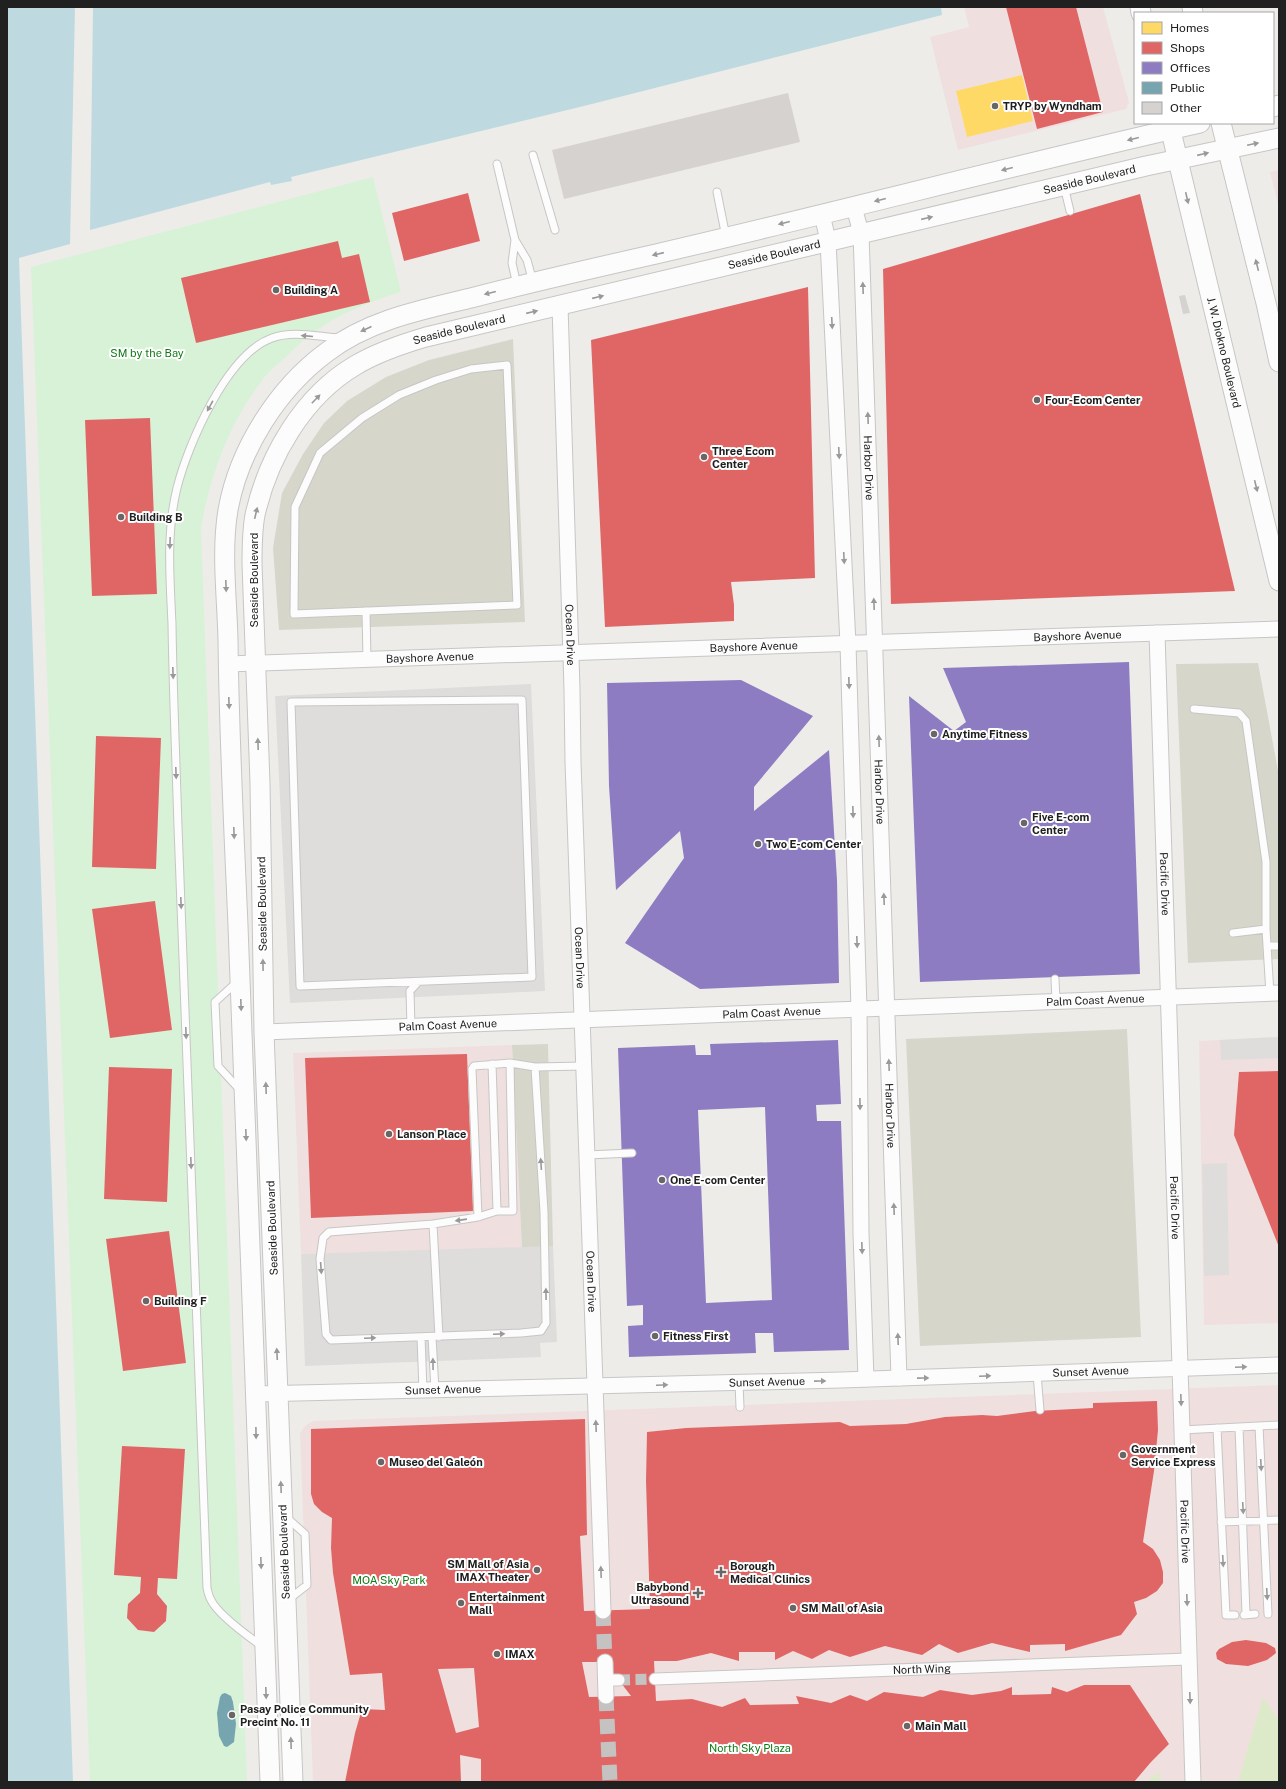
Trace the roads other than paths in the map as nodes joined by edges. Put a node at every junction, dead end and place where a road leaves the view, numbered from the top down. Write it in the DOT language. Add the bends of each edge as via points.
graph roads {
  1 [pos="1190,124"];
  2 [pos="1221,124"];
  3 [pos="1170,126"];
  4 [pos="1279,138"];
  5 [pos="1227,149"];
  6 [pos="533,154"];
  7 [pos="1178,160"];
  8 [pos="497,164"];
  9 [pos="1064,186"];
  10 [pos="717,192"];
  11 [pos="854,207"];
  12 [pos="1070,211"];
  13 [pos="822,214"];
  14 [pos="555,230"];
  15 [pos="861,233"];
  16 [pos="726,238"];
  17 [pos="515,240"];
  18 [pos="828,241"];
  19 [pos="526,284"];
  20 [pos="560,306"];
  21 [pos="346,339"];
  22 [pos="1279,362"];
  23 [pos="1279,582"];
  24 [pos="366,611"];
  25 [pos="1279,629"];
  26 [pos="1156,633"];
  27 [pos="876,643"];
  28 [pos="848,644"];
  29 [pos="571,653"];
  30 [pos="367,660"];
  31 [pos="255,663"];
  32 [pos="228,664"];
  33 [pos="1194,709"];
  34 [pos="1266,929"];
  35 [pos="1233,933"];
  36 [pos="1268,946"];
  37 [pos="1279,946"];
  38 [pos="240,979"];
  39 [pos="1055,979"];
  40 [pos="418,982"];
  41 [pos="1274,993"];
  42 [pos="1167,997"];
  43 [pos="1056,1001"];
  44 [pos="887,1008"];
  45 [pos="859,1009"];
  46 [pos="582,1020"];
  47 [pos="411,1027"];
  48 [pos="264,1032"];
  49 [pos="510,1063"];
  50 [pos="492,1064"];
  51 [pos="584,1066"];
  52 [pos="535,1067"];
  53 [pos="245,1095"];
  54 [pos="632,1153"];
  55 [pos="587,1155"];
  56 [pos="497,1211"];
  57 [pos="478,1217"];
  58 [pos="433,1224"];
  59 [pos="421,1337"];
  60 [pos="435,1337"];
  61 [pos="1279,1366"];
  62 [pos="1180,1370"];
  63 [pos="1038,1374"];
  64 [pos="899,1378"];
  65 [pos="866,1379"];
  66 [pos="739,1383"];
  67 [pos="594,1387"];
  68 [pos="429,1390"];
  69 [pos="279,1393"];
  70 [pos="255,1394"];
  71 [pos="740,1408"];
  72 [pos="1040,1410"];
  73 [pos="1279,1425"];
  74 [pos="1259,1426"];
  75 [pos="1239,1427"];
  76 [pos="1218,1428"];
  77 [pos="1182,1430"];
  78 [pos="1279,1520"];
  79 [pos="1264,1521"];
  80 [pos="1221,1522"];
  81 [pos="1244,1522"];
  82 [pos="603,1611"];
  83 [pos="1276,1613"];
  84 [pos="1256,1614"];
  85 [pos="1235,1615"];
  86 [pos="265,1648"];
  87 [pos="1188,1659"];
  88 [pos="605,1662"];
  89 [pos="655,1679"];
  90 [pos="606,1696"];
  91 [pos="270,1782"];
  92 [pos="293,1782"];
  93 [pos="1193,1782"];
  1 -- 3 [label="street, Seaside Boulevard"];
  2 -- 5 [label="street"];
  3 -- 7 [label="street, J. W. Diokno Boulevard"];
  3 -- 11 [label="street, Seaside Boulevard, one-way"];
  5 -- 4 [label="street, Seaside Boulevard, one-way"];
  7 -- 5 [label="street, Seaside Boulevard, one-way"];
  22 -- 5 [label="street, one-way"];
  6 -- 14 [label="lane"];
  7 -- 9 [label="street, Seaside Boulevard"];
  7 -- 23 [label="street, J. W. Diokno Boulevard, one-way"];
  8 -- 17 [label="lane"];
  9 -- 12 [label="lane"];
  15 -- 9 [label="street, Seaside Boulevard, one-way"];
  10 -- 16 [label="lane"];
  11 -- 13 [label="street, Seaside Boulevard"];
  11 -- 15 [label="street, Harbor Drive"];
  13 -- 16 [label="street, Seaside Boulevard, one-way"];
  13 -- 18 [label="street"];
  15 -- 18 [label="street, Seaside Boulevard"];
  27 -- 15 [label="street, Harbor Drive, one-way"];
  16 -- 19 [label="street, Seaside Boulevard, one-way"];
  17 -- 19 [label="lane" via="527,260"];
  17 -- 19 [label="lane" via="512,263"];
  20 -- 18 [label="street, Seaside Boulevard, one-way"];
  18 -- 28 [label="street, one-way"];
  19 -- 21 [label="street, Seaside Boulevard, one-way" via="390,319"];
  20 -- 29 [label="street, Ocean Drive"];
  31 -- 20 [label="street, Seaside Boulevard, one-way" via="252,564 255,516 268,473 289,433 308,407 332,383 355,366 388,349 426,337"];
  21 -- 32 [label="street, Seaside Boulevard, one-way" via="313,362 286,391 263,423 240,468 230,502 225,533"];
  21 -- 86 [label="lane, one-way" via="292,334 274,337 259,344 233,370 213,399 184,462 171,521 175,734 207,1588 211,1602 240,1632"];
  24 -- 24 [label="lane" via="517,605 507,365 471,369 399,395 362,418 320,453 295,507 294,614"];
  24 -- 30 [label="lane"];
  25 -- 26 [label="street, Bayshore Avenue"];
  26 -- 27 [label="street, Bayshore Avenue"];
  26 -- 42 [label="street, Pacific Drive"];
  27 -- 28 [label="street, Bayshore Avenue"];
  44 -- 27 [label="street, Harbor Drive, one-way"];
  28 -- 29 [label="street, Bayshore Avenue"];
  28 -- 45 [label="street, one-way"];
  29 -- 30 [label="street, Bayshore Avenue"];
  29 -- 46 [label="street, Ocean Drive"];
  30 -- 31 [label="street, Bayshore Avenue"];
  31 -- 32 [label="street, Bayshore Avenue"];
  48 -- 31 [label="street, Seaside Boulevard, one-way"];
  32 -- 38 [label="street, Seaside Boulevard, one-way"];
  33 -- 34 [label="lane" via="1239,713 1246,721 1266,862"];
  34 -- 35 [label="lane"];
  34 -- 36 [label="lane"];
  36 -- 37 [label="lane"];
  36 -- 41 [label="lane"];
  38 -- 53 [label="street, Seaside Boulevard, one-way"];
  38 -- 53 [label="lane" via="215,1002 218,1066"];
  39 -- 43 [label="lane"];
  40 -- 40 [label="lane" via="532,977 522,700 290,702 300,986"];
  40 -- 47 [label="lane" via="410,991"];
  41 -- 42 [label="street, Palm Coast Avenue"];
  42 -- 43 [label="street, Palm Coast Avenue"];
  42 -- 62 [label="street, Pacific Drive"];
  43 -- 44 [label="street, Palm Coast Avenue"];
  44 -- 45 [label="street, Palm Coast Avenue"];
  64 -- 44 [label="street, Harbor Drive, one-way"];
  45 -- 46 [label="street, Palm Coast Avenue"];
  45 -- 65 [label="street, one-way" via="861,1233"];
  46 -- 47 [label="street, Palm Coast Avenue"];
  46 -- 51 [label="street, Ocean Drive"];
  47 -- 48 [label="street, Palm Coast Avenue"];
  69 -- 48 [label="street, Seaside Boulevard, one-way"];
  49 -- 50 [label="lane"];
  49 -- 52 [label="lane"];
  49 -- 56 [label="lane" via="513,1212"];
  50 -- 56 [label="lane"];
  50 -- 57 [label="lane" via="476,1065 472,1069"];
  51 -- 52 [label="lane"];
  51 -- 55 [label="street, Ocean Drive"];
  60 -- 52 [label="lane, one-way" via="541,1331 546,1323 544,1212"];
  53 -- 70 [label="street, Seaside Boulevard, one-way"];
  54 -- 55 [label="lane"];
  55 -- 67 [label="street, Ocean Drive"];
  56 -- 57 [label="lane"];
  57 -- 58 [label="lane, one-way"];
  58 -- 59 [label="lane, one-way" via="328,1232 323,1238 320,1259 327,1338 331,1340"];
  58 -- 60 [label="lane"];
  59 -- 60 [label="lane"];
  59 -- 68 [label="lane"];
  68 -- 60 [label="lane, one-way"];
  62 -- 61 [label="street, Sunset Avenue, one-way"];
  62 -- 63 [label="street, Sunset Avenue"];
  62 -- 77 [label="street, Pacific Drive, one-way"];
  64 -- 63 [label="street, Sunset Avenue, one-way"];
  63 -- 72 [label="lane"];
  64 -- 65 [label="street, Sunset Avenue"];
  66 -- 65 [label="street, Sunset Avenue, one-way"];
  67 -- 66 [label="street, Sunset Avenue, one-way"];
  66 -- 71 [label="lane"];
  67 -- 68 [label="street, Sunset Avenue"];
  82 -- 67 [label="street, Ocean Drive, one-way"];
  68 -- 69 [label="street, Sunset Avenue"];
  69 -- 70 [label="street, Sunset Avenue"];
  92 -- 69 [label="street, Seaside Boulevard, one-way"];
  70 -- 86 [label="street, Seaside Boulevard, one-way"];
  73 -- 74 [label="lane"];
  74 -- 75 [label="lane"];
  74 -- 79 [label="lane, one-way"];
  75 -- 76 [label="lane"];
  75 -- 81 [label="lane, one-way"];
  76 -- 77 [label="lane"];
  76 -- 80 [label="lane"];
  77 -- 87 [label="street, Pacific Drive, one-way"];
  78 -- 79 [label="lane"];
  79 -- 81 [label="lane"];
  79 -- 83 [label="lane, one-way" via="1266,1614"];
  80 -- 81 [label="lane"];
  80 -- 85 [label="lane, one-way" via="1226,1616"];
  81 -- 84 [label="lane" via="1245,1615"];
  86 -- 91 [label="street, Seaside Boulevard, one-way"];
  87 -- 89 [label="street, North Wing"];
  87 -- 93 [label="street, Pacific Drive, one-way"];
  88 -- 90 [label="street" via="612,1680"];
}
